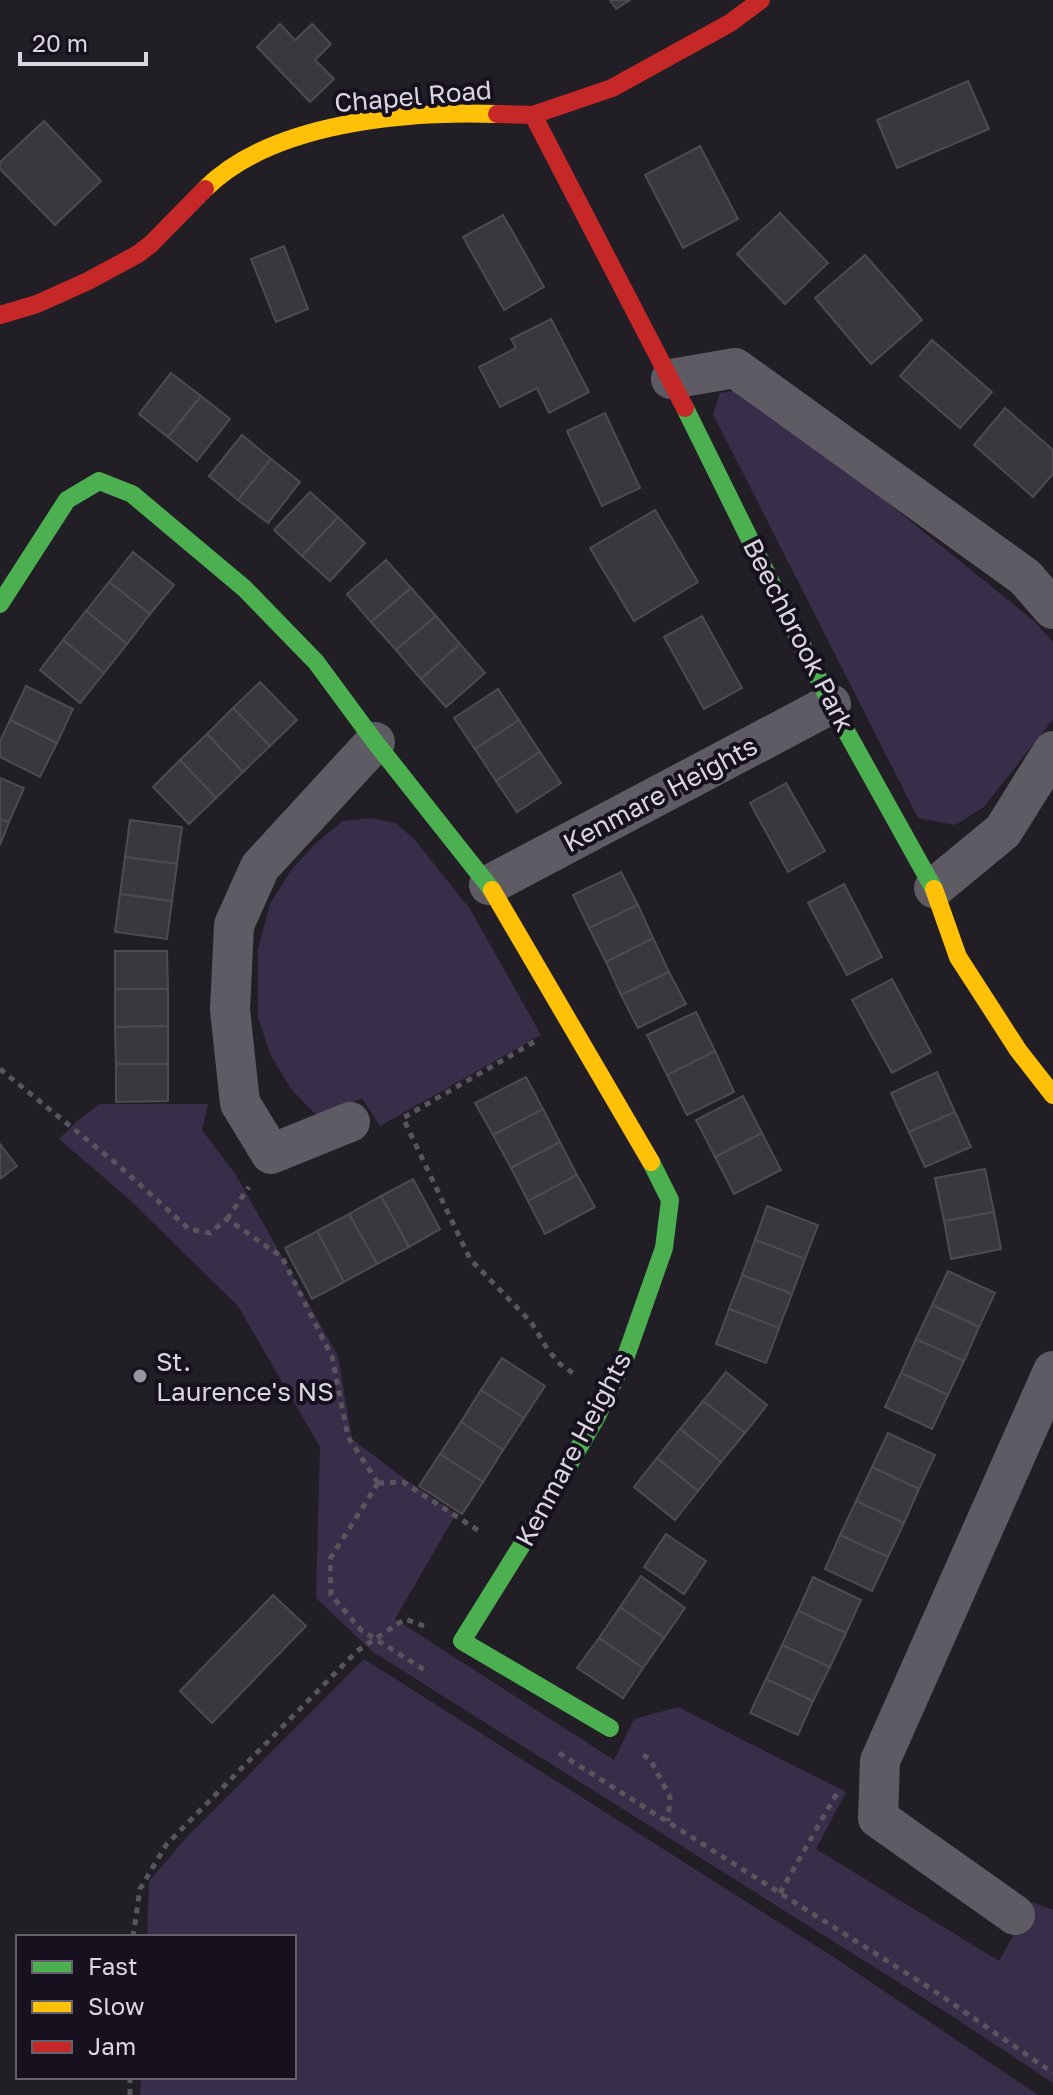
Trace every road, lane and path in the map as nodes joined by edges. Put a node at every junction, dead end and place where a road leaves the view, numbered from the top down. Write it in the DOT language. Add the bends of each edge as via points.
graph roads {
  1 [pos="761,0"];
  2 [pos="533,115"];
  3 [pos="0,315"];
  4 [pos="671,379"];
  5 [pos="0,604"];
  6 [pos="1053,609"];
  7 [pos="831,704"];
  8 [pos="375,742"];
  9 [pos="1053,751"];
  10 [pos="489,885"];
  11 [pos="934,888"];
  12 [pos="570,1021"];
  13 [pos="0,1069"];
  14 [pos="1053,1095"];
  15 [pos="350,1122"];
  16 [pos="1053,1371"];
  17 [pos="607,1395"];
  18 [pos="378,1483"];
  19 [pos="517,1555"];
  20 [pos="375,1639"];
  21 [pos="462,1641"];
  22 [pos="428,1672"];
  23 [pos="610,1728"];
  24 [pos="547,1745"];
  25 [pos="640,1753"];
  26 [pos="880,1761"];
  27 [pos="668,1821"];
  28 [pos="780,1893"];
  29 [pos="1015,1915"];
  30 [pos="133,1935"];
  31 [pos="1053,2073"];
  1 -- 2 [label="street, Chapel Road" via="730,23 612,88"];
  2 -- 3 [label="street, Chapel Road" via="384,119 292,137 254,153 214,180 138,254 50,298"];
  2 -- 4 [label="street, Beechbrook Park"];
  4 -- 6 [label="street" via="735,368 1025,577"];
  4 -- 7 [label="street, Beechbrook Park"];
  5 -- 8 [label="street, Kenmare Heights" via="67,500 99,481 132,494 244,588 316,662"];
  7 -- 10 [label="street, Kenmare Heights"];
  7 -- 11 [label="street, Beechbrook Park"];
  8 -- 10 [label="street, Kenmare Heights"];
  8 -- 15 [label="street" via="260,867 234,925 230,1010 240,1103 271,1154"];
  9 -- 11 [label="street" via="1003,831"];
  10 -- 12 [label="street, Kenmare Heights"];
  11 -- 14 [label="street, Beechbrook Park" via="958,957"];
  12 -- 17 [label="street, Kenmare Heights" via="670,1200 664,1248"];
  12 -- 17 [label="path" via="403,1118 470,1259 531,1322 560,1364"];
  13 -- 18 [label="path" via="189,1229 210,1233 227,1219 282,1257 332,1357 348,1437"];
  16 -- 26 [label="street"];
  17 -- 19 [label="street, Kenmare Heights"];
  18 -- 19 [label="path" via="403,1482"];
  18 -- 20 [label="path" via="330,1559 331,1595"];
  19 -- 21 [label="street, Kenmare Heights"];
  20 -- 21 [label="path" via="405,1619"];
  20 -- 22 [label="path"];
  20 -- 30 [label="path" via="357,1651 166,1845 140,1889"];
  21 -- 23 [label="street"];
  24 -- 27 [label="path"];
  25 -- 27 [label="path" via="650,1759 670,1797"];
  26 -- 28 [label="path" via="848,1770"];
  26 -- 29 [label="street" via="878,1818"];
  27 -- 28 [label="path"];
  28 -- 31 [label="path"];
}
